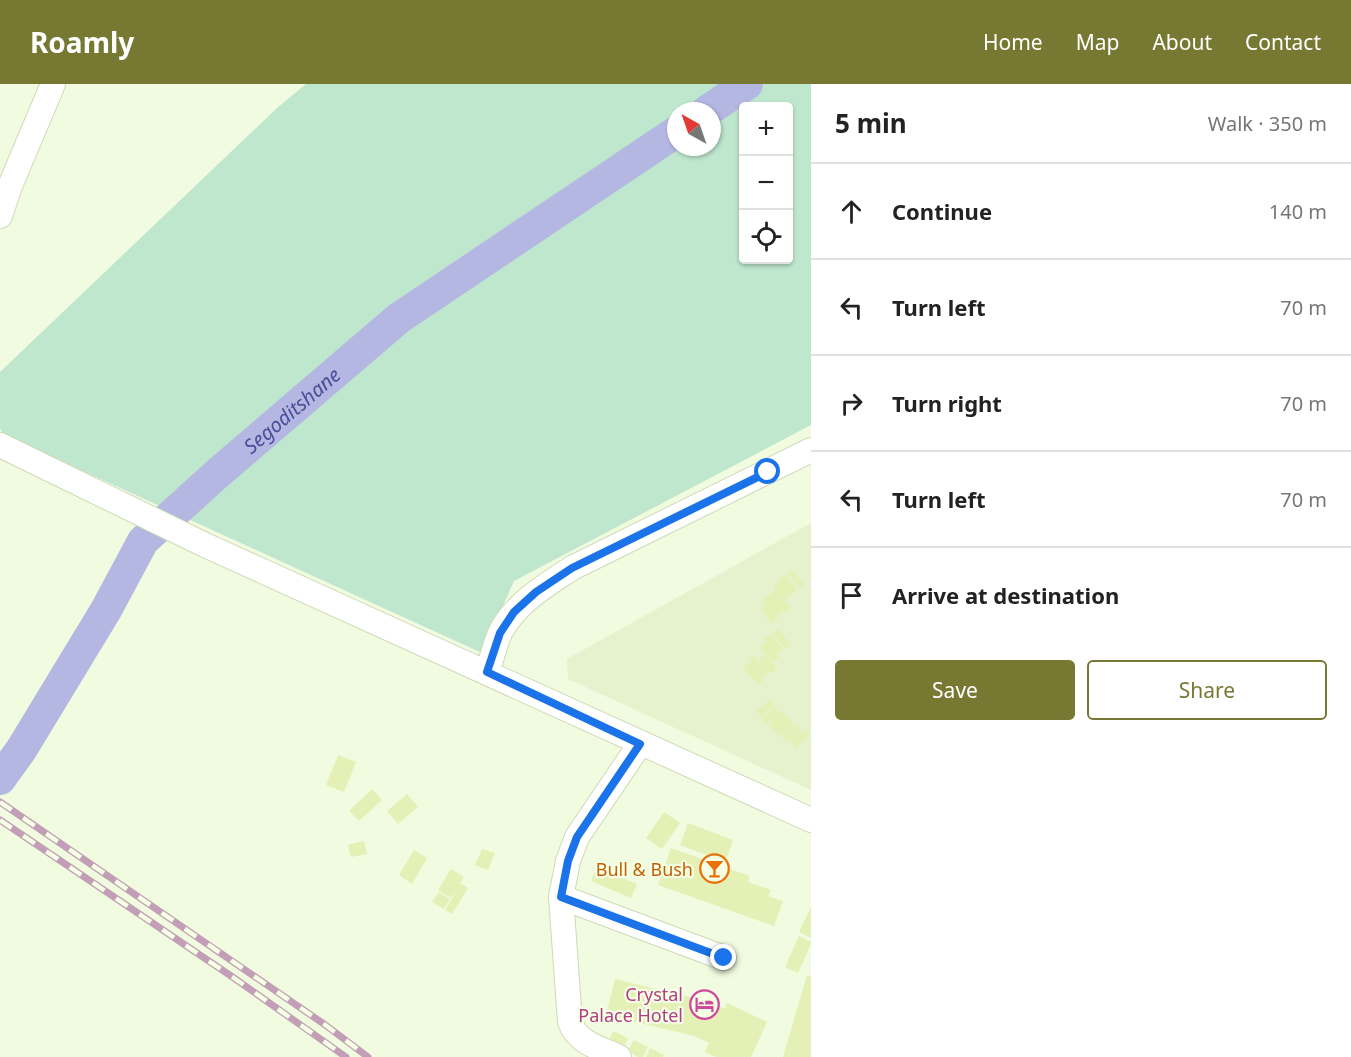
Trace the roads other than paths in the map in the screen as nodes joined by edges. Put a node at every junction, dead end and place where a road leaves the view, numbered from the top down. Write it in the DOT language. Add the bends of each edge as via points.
graph roads {
  1 [pos="52,84"];
  2 [pos="0,216"];
  3 [pos="0,445"];
  4 [pos="811,450"];
  5 [pos="487,672"];
  6 [pos="640,744"];
  7 [pos="811,820"];
  8 [pos="561,897"];
  9 [pos="724,958"];
  10 [pos="619,1057"];
  1 -- 2 [label="street"];
  3 -- 5 [label="street" via="205,545"];
  4 -- 5 [label="street" via="572,568 536,592 514,612 500,633"];
  5 -- 6 [label="street"];
  6 -- 7 [label="street"];
  6 -- 8 [label="street" via="577,837"];
  8 -- 9 [label="street"];
  8 -- 10 [label="street" via="573,1033"];
}
